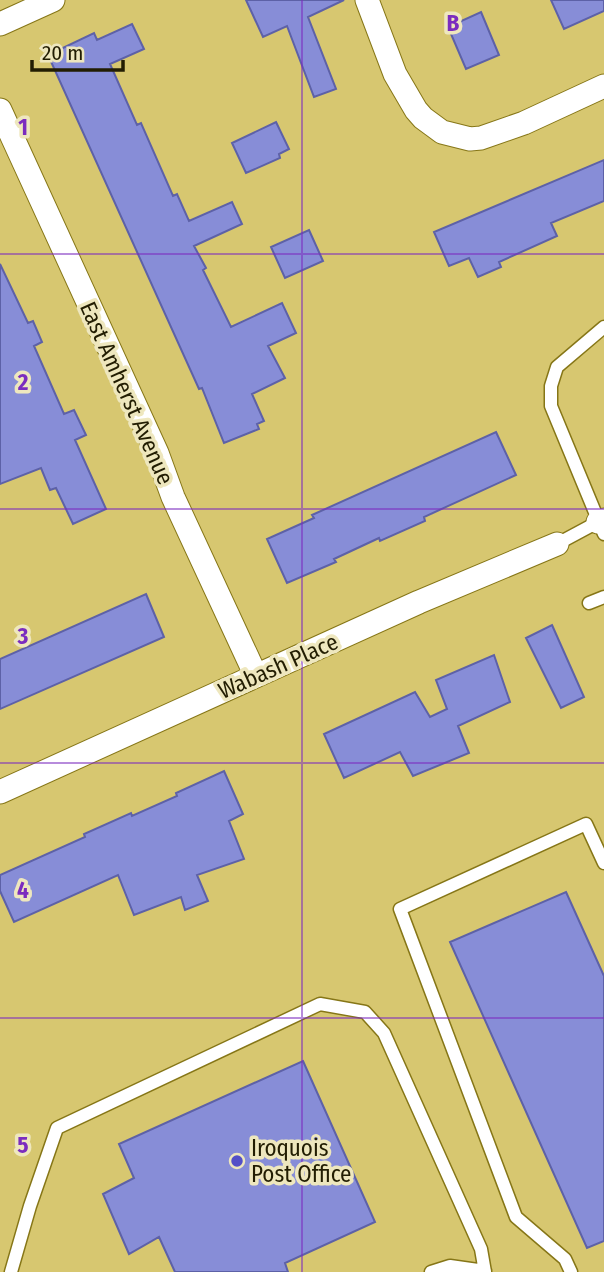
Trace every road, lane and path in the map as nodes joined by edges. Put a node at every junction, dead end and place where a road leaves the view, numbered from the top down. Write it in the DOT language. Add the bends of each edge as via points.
graph roads {
  1 [pos="53,0"];
  2 [pos="367,0"];
  3 [pos="0,24"];
  4 [pos="604,86"];
  5 [pos="0,110"];
  6 [pos="604,327"];
  7 [pos="602,525"];
  8 [pos="557,544"];
  9 [pos="604,597"];
  10 [pos="589,603"];
  11 [pos="256,676"];
  12 [pos="0,792"];
  13 [pos="604,863"];
  14 [pos="11,1272"];
  15 [pos="431,1272"];
  16 [pos="485,1272"];
  17 [pos="571,1272"];
  1 -- 3 [label="street"];
  2 -- 4 [label="street" via="395,74 416,110 442,132 481,138"];
  5 -- 11 [label="street, East Amherst Avenue"];
  6 -- 7 [label="lane" via="557,367 551,386 551,405"];
  7 -- 8 [label="lane"];
  8 -- 11 [label="street, Wabash Place"];
  9 -- 10 [label="lane"];
  11 -- 12 [label="street, Wabash Place"];
  13 -- 17 [label="lane" via="586,824 400,909 516,1217 565,1259"];
  14 -- 16 [label="lane" via="57,1128 320,1004 365,1012 384,1033 481,1249"];
  15 -- 16 [label="lane" via="450,1266"];
}
